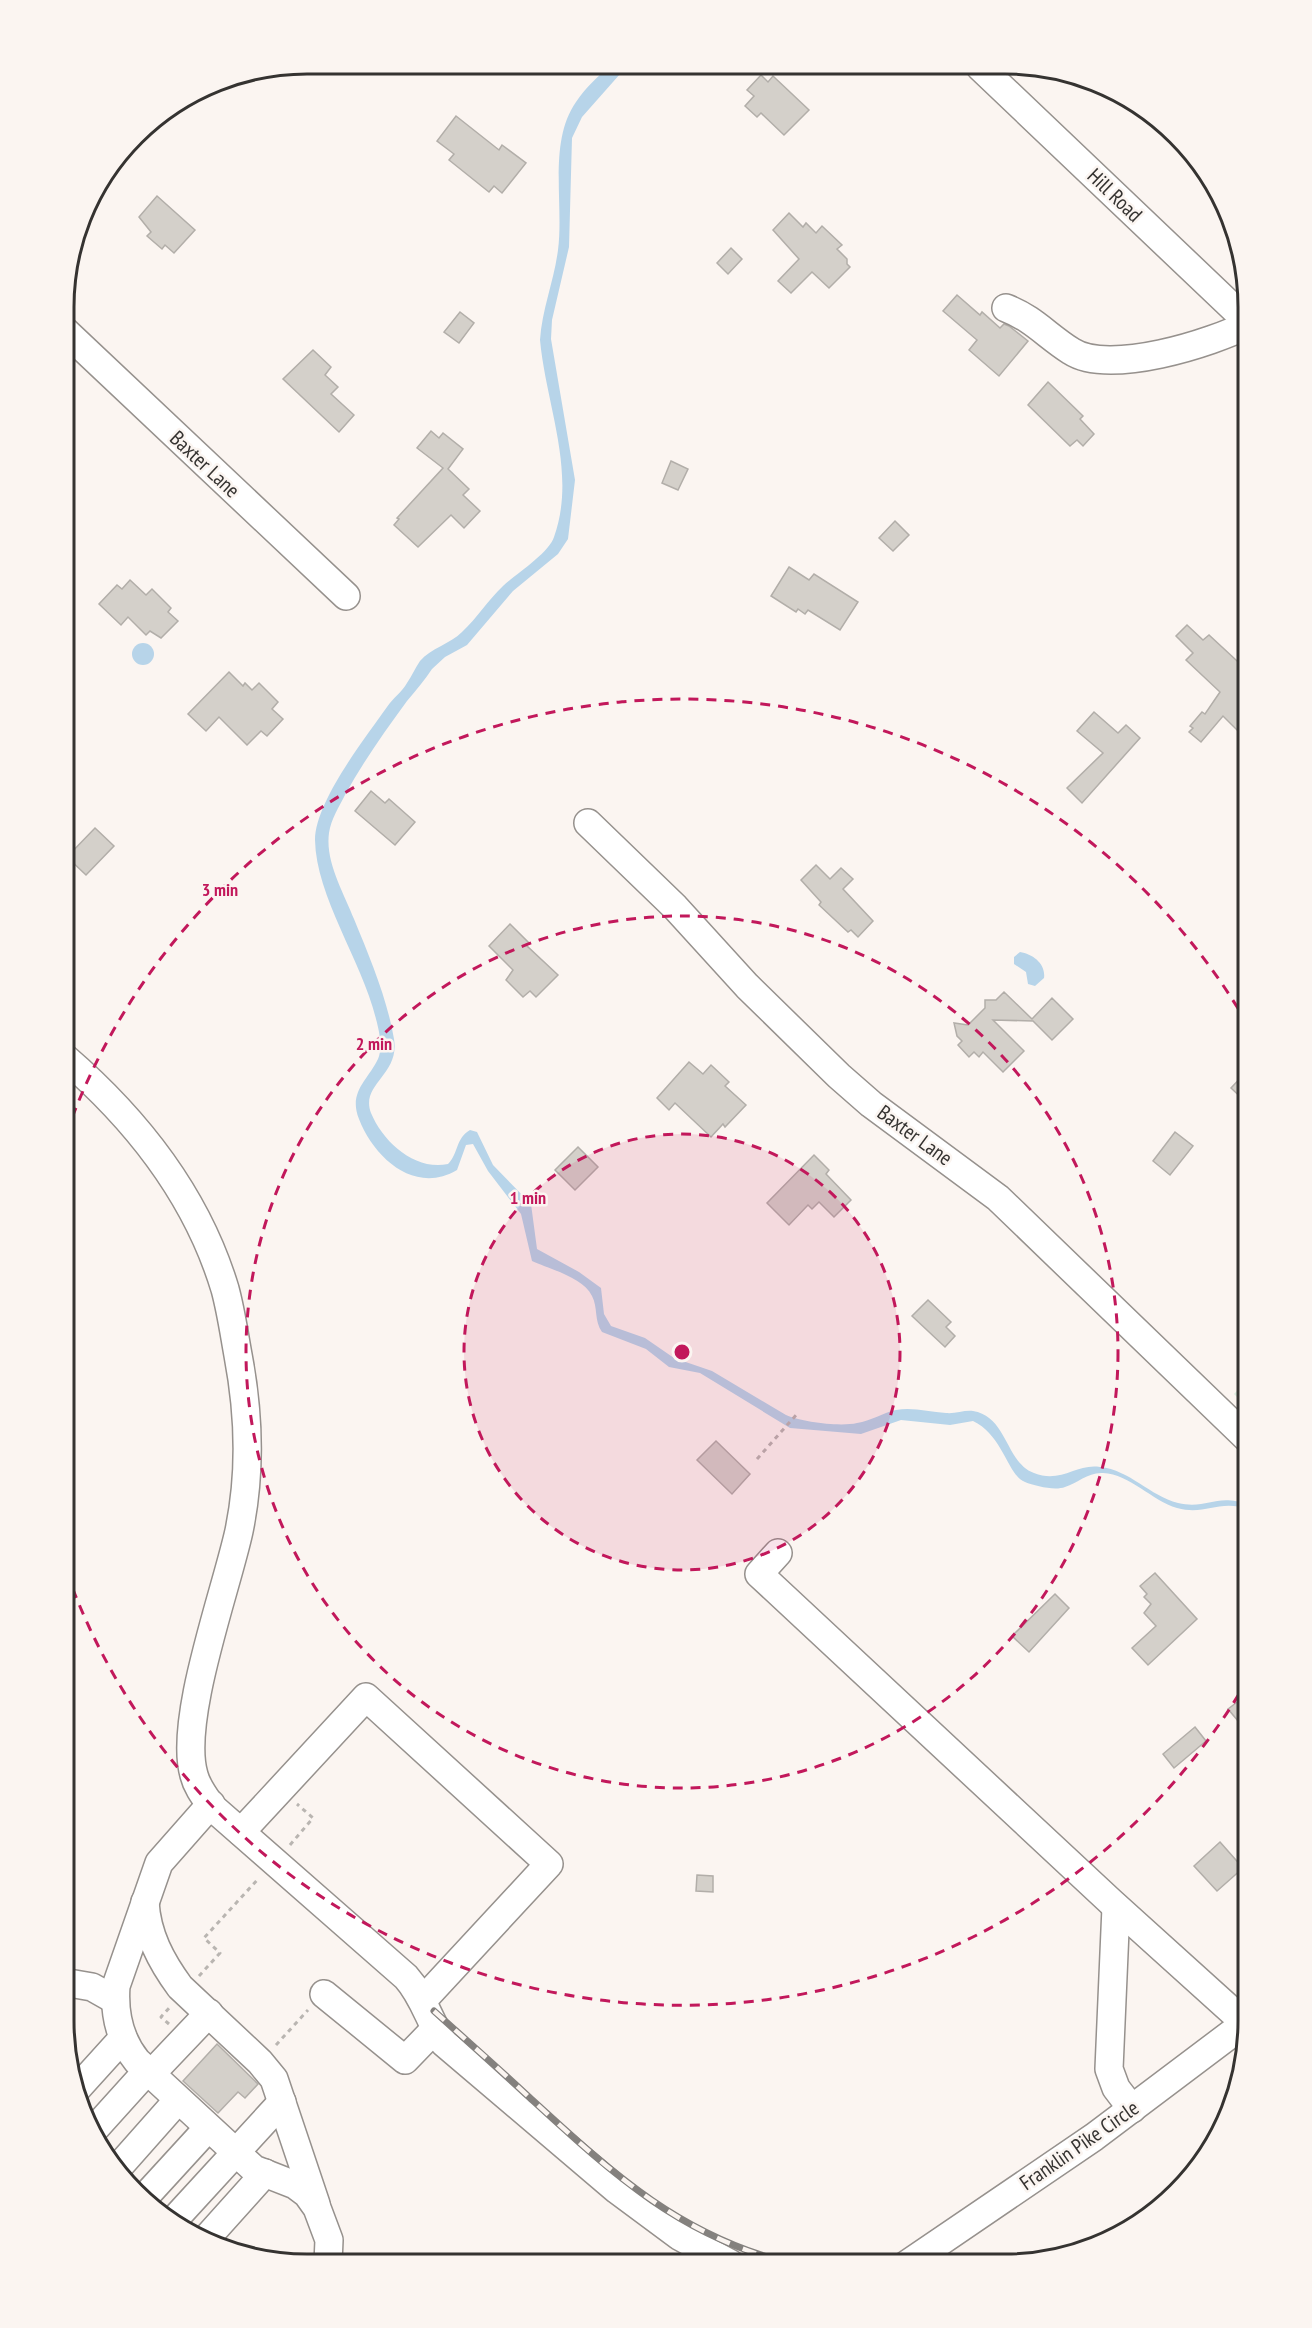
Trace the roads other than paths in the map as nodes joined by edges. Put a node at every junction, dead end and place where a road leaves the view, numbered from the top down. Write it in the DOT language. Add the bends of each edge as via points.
graph roads {
  1 [pos="987,74"];
  2 [pos="1006,308"];
  3 [pos="1238,313"];
  4 [pos="1238,329"];
  5 [pos="74,339"];
  6 [pos="346,596"];
  7 [pos="588,824"];
  8 [pos="74,1066"];
  9 [pos="1238,1429"];
  10 [pos="778,1553"];
  11 [pos="211,1804"];
  12 [pos="241,1832"];
  13 [pos="145,1902"];
  14 [pos="1116,1907"];
  15 [pos="74,1984"];
  16 [pos="324,1994"];
  17 [pos="115,2000"];
  18 [pos="423,2000"];
  19 [pos="209,2013"];
  20 [pos="1238,2014"];
  21 [pos="1238,2029"];
  22 [pos="435,2030"];
  23 [pos="123,2038"];
  24 [pos="149,2072"];
  25 [pos="82,2084"];
  26 [pos="178,2100"];
  27 [pos="282,2102"];
  28 [pos="1132,2109"];
  29 [pos="98,2125"];
  30 [pos="208,2128"];
  31 [pos="234,2152"];
  32 [pos="122,2163"];
  33 [pos="265,2173"];
  34 [pos="149,2193"];
  35 [pos="317,2208"];
  36 [pos="178,2215"];
  37 [pos="211,2234"];
  38 [pos="328,2254"];
  39 [pos="708,2254"];
  40 [pos="922,2254"];
  1 -- 3 [label="street, Hill Road"];
  2 -- 4 [label="street" via="1025,315 1072,352 1099,358 1157,356"];
  5 -- 6 [label="street, Baxter Lane"];
  7 -- 9 [label="street, Baxter Lane" via="675,907 747,986 839,1076 998,1198"];
  8 -- 11 [label="street" via="121,1111 181,1191 214,1257 231,1312 245,1398 245,1485 239,1531 192,1733 194,1775"];
  10 -- 14 [label="street" via="759,1574"];
  11 -- 12 [label="street"];
  11 -- 13 [label="street" via="159,1863"];
  12 -- 18 [label="street" via="406,1977"];
  12 -- 18 [label="street" via="366,1697 549,1864"];
  13 -- 17 [label="street" via="119,1971"];
  13 -- 19 [label="street" via="149,1932 163,1960 180,1987"];
  14 -- 20 [label="street"];
  14 -- 28 [label="street" via="1109,2069 1116,2088"];
  15 -- 17 [label="street" via="92,1987"];
  16 -- 22 [label="street" via="405,2060"];
  17 -- 23 [label="street"];
  18 -- 22 [label="street"];
  19 -- 24 [label="street"];
  19 -- 27 [label="street" via="274,2079"];
  21 -- 28 [label="street, Franklin Pike Circle"];
  22 -- 39 [label="street" via="444,2043 617,2190"];
  23 -- 24 [label="street" via="132,2055"];
  23 -- 25 [label="street"];
  24 -- 26 [label="street"];
  24 -- 29 [label="street"];
  26 -- 30 [label="street"];
  26 -- 32 [label="street"];
  27 -- 31 [label="street"];
  27 -- 35 [label="street"];
  28 -- 40 [label="street, Franklin Pike Circle"];
  30 -- 31 [label="street"];
  30 -- 34 [label="street"];
  31 -- 33 [label="street"];
  31 -- 36 [label="street"];
  33 -- 35 [label="street" via="302,2189"];
  33 -- 37 [label="street"];
  35 -- 38 [label="street" via="329,2240"];
}
